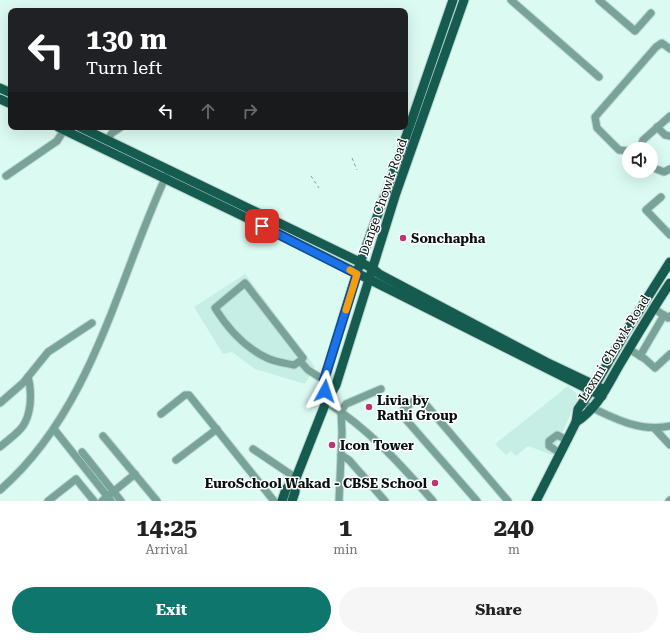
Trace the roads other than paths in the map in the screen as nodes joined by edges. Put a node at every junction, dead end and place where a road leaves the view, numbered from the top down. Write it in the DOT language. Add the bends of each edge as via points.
graph roads {
  1 [pos="453,0"];
  2 [pos="464,0"];
  3 [pos="511,0"];
  4 [pos="599,0"];
  5 [pos="651,13"];
  6 [pos="670,49"];
  7 [pos="599,77"];
  8 [pos="426,79"];
  9 [pos="435,82"];
  10 [pos="670,116"];
  11 [pos="657,127"];
  12 [pos="408,129"];
  13 [pos="60,130"];
  14 [pos="66,130"];
  15 [pos="86,130"];
  16 [pos="116,130"];
  17 [pos="408,130"];
  18 [pos="670,136"];
  19 [pos="106,140"];
  20 [pos="642,142"];
  21 [pos="622,150"];
  22 [pos="658,169"];
  23 [pos="670,169"];
  24 [pos="167,174"];
  25 [pos="6,176"];
  26 [pos="660,197"];
  27 [pos="251,215"];
  28 [pos="670,235"];
  29 [pos="360,262"];
  30 [pos="670,262"];
  31 [pos="372,268"];
  32 [pos="357,274"];
  33 [pos="368,279"];
  34 [pos="670,283"];
  35 [pos="653,308"];
  36 [pos="667,316"];
  37 [pos="92,324"];
  38 [pos="629,349"];
  39 [pos="670,354"];
  40 [pos="640,356"];
  41 [pos="300,361"];
  42 [pos="28,377"];
  43 [pos="324,380"];
  44 [pos="593,388"];
  45 [pos="382,389"];
  46 [pos="603,393"];
  47 [pos="326,402"];
  48 [pos="0,403"];
  49 [pos="582,403"];
  50 [pos="593,408"];
  51 [pos="341,411"];
  52 [pos="161,414"];
  53 [pos="576,422"];
  54 [pos="670,426"];
  55 [pos="654,428"];
  56 [pos="54,429"];
  57 [pos="217,429"];
  58 [pos="103,436"];
  59 [pos="567,440"];
  60 [pos="670,445"];
  61 [pos="0,447"];
  62 [pos="253,449"];
  63 [pos="82,452"];
  64 [pos="560,453"];
  65 [pos="341,455"];
  66 [pos="176,460"];
  67 [pos="135,474"];
  68 [pos="296,478"];
  69 [pos="0,490"];
  70 [pos="108,498"];
  71 [pos="48,501"];
  72 [pos="94,501"];
  73 [pos="121,501"];
  74 [pos="157,501"];
  75 [pos="274,501"];
  76 [pos="282,501"];
  77 [pos="292,501"];
  78 [pos="339,501"];
  79 [pos="385,501"];
  80 [pos="433,501"];
  81 [pos="477,501"];
  82 [pos="508,501"];
  83 [pos="536,501"];
  1 -- 8 [label="main road, Dange Chowk Road"];
  2 -- 9 [label="main road, Dange Chowk Road"];
  3 -- 7 [label="street"];
  4 -- 5 [label="street" via="635,31"];
  6 -- 21 [label="street" via="662,43 656,47 595,118 596,128"];
  8 -- 9 [label="main road"];
  8 -- 12 [label="main road, Dange Chowk Road"];
  9 -- 31 [label="main road, Dange Chowk Road"];
  10 -- 11 [label="street"];
  11 -- 18 [label="street" via="665,135"];
  11 -- 20 [label="street"];
  13 -- 25 [label="street" via="57,141"];
  14 -- 24 [label="main road"];
  15 -- 19 [label="main road"];
  16 -- 19 [label="street"];
  17 -- 29 [label="main road, Dange Chowk Road"];
  19 -- 24 [label="main road"];
  22 -- 23 [label="street" via="664,172"];
  24 -- 27 [label="main road"];
  24 -- 56 [label="street" via="81,383"];
  26 -- 28 [label="street" via="646,210"];
  27 -- 29 [label="main road"];
  27 -- 32 [label="main road"];
  29 -- 31 [label="main road"];
  29 -- 32 [label="main road, Dange Chowk Road"];
  30 -- 44 [label="main road, Laxmi Chowk Road"];
  31 -- 33 [label="main road, Dange Chowk Road"];
  31 -- 44 [label="main road" via="386,278"];
  32 -- 33 [label="main road"];
  32 -- 43 [label="main road, Dange Chowk Road"];
  33 -- 44 [label="main road"];
  33 -- 47 [label="main road, Dange Chowk Road" via="336,385"];
  34 -- 35 [label="main road, Laxmi Chowk Road"];
  35 -- 36 [label="street"];
  35 -- 38 [label="main road, Laxmi Chowk Road"];
  36 -- 40 [label="street"];
  37 -- 42 [label="street" via="48,352"];
  38 -- 40 [label="street"];
  38 -- 46 [label="main road, Laxmi Chowk Road"];
  39 -- 40 [label="street" via="655,368"];
  41 -- 41 [label="street" via="294,365 267,358 242,342 215,308 245,283 303,358"];
  41 -- 43 [label="street" via="308,370"];
  42 -- 48 [label="street"];
  42 -- 61 [label="street" via="32,389 28,419"];
  43 -- 47 [label="main road, Dange Chowk Road"];
  44 -- 46 [label="main road"];
  44 -- 49 [label="main road, Laxmi Chowk Road"];
  45 -- 51 [label="street" via="346,404"];
  46 -- 50 [label="main road, Laxmi Chowk Road"];
  47 -- 51 [label="street"];
  47 -- 68 [label="main road, Dange Chowk Road"];
  49 -- 50 [label="street"];
  49 -- 53 [label="main road, Laxmi Chowk Road" via="578,409"];
  50 -- 53 [label="main road, Laxmi Chowk Road"];
  50 -- 55 [label="street" via="614,419"];
  51 -- 65 [label="street"];
  51 -- 80 [label="street" via="387,450"];
  52 -- 57 [label="street" via="188,394"];
  53 -- 59 [label="main road"];
  54 -- 55 [label="street"];
  55 -- 60 [label="street"];
  56 -- 69 [label="street" via="22,470"];
  56 -- 70 [label="street"];
  57 -- 66 [label="street"];
  57 -- 75 [label="street"];
  58 -- 67 [label="street"];
  59 -- 64 [label="main road"];
  59 -- 64 [label="street" via="558,435 549,440 549,446"];
  62 -- 68 [label="street"];
  63 -- 70 [label="street"];
  64 -- 83 [label="main road"];
  65 -- 78 [label="street"];
  65 -- 79 [label="street" via="349,460"];
  67 -- 70 [label="street"];
  67 -- 74 [label="street"];
  68 -- 76 [label="main road, Dange Chowk Road" via="286,489"];
  68 -- 77 [label="main road, Dange Chowk Road"];
  70 -- 73 [label="street"];
  71 -- 72 [label="street" via="76,479"];
  81 -- 82 [label="street" via="402,415 403,410 415,400 420,399 426,405"];
}
